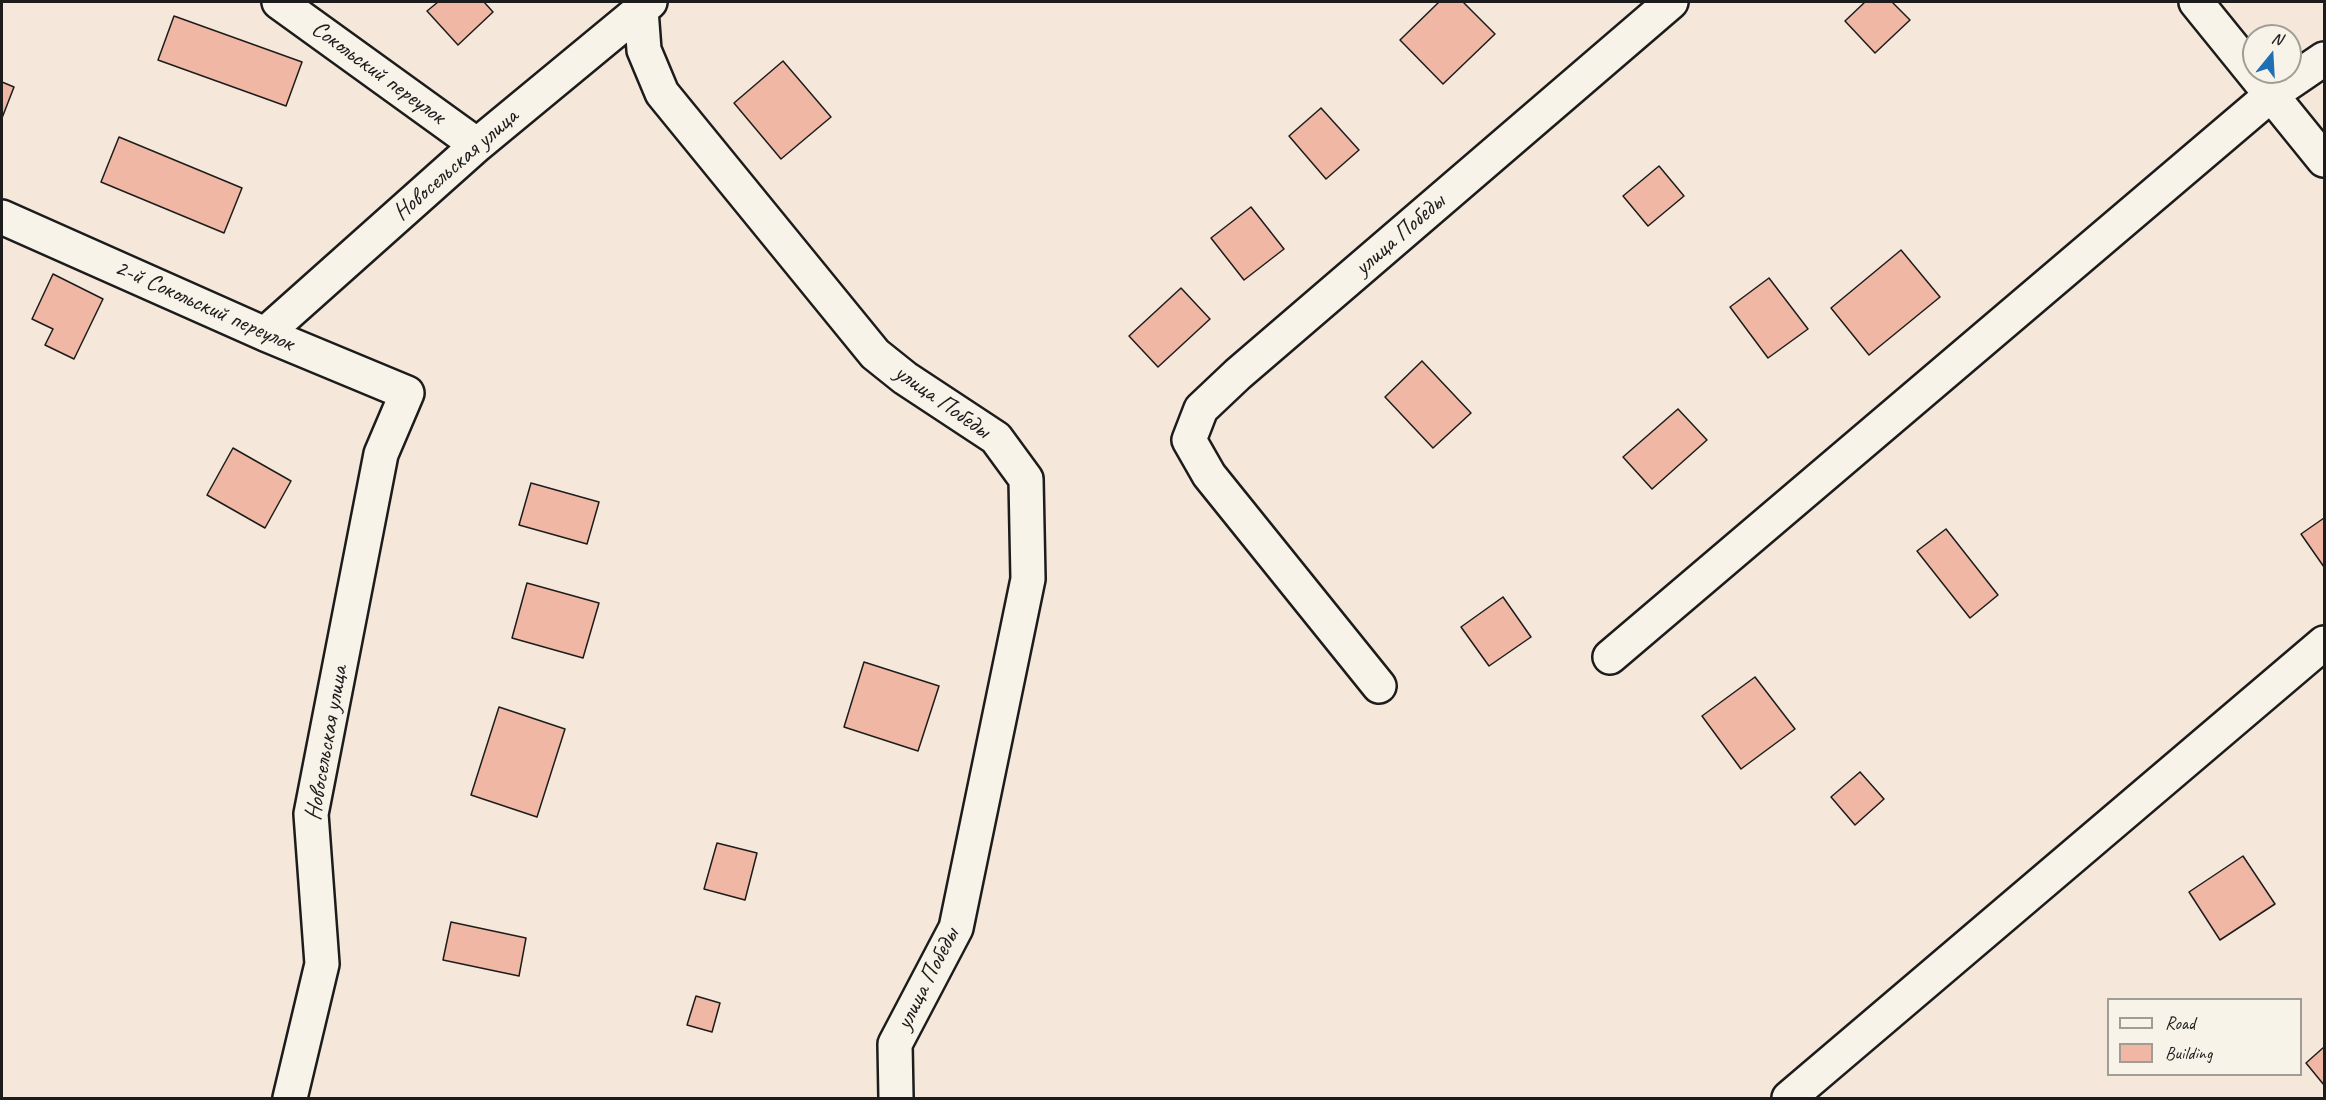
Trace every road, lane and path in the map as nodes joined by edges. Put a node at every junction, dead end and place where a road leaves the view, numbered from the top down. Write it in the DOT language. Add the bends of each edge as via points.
graph roads {
  1 [pos="279,2"];
  2 [pos="1671,2"];
  3 [pos="2196,2"];
  4 [pos="645,6"];
  5 [pos="2325,59"];
  6 [pos="2271,94"];
  7 [pos="477,145"];
  8 [pos="2325,160"];
  9 [pos="2,217"];
  10 [pos="265,334"];
  11 [pos="407,393"];
  12 [pos="2325,643"];
  13 [pos="1610,657"];
  14 [pos="1379,686"];
  15 [pos="290,1098"];
  16 [pos="896,1098"];
  17 [pos="1789,1098"];
  1 -- 7 [label="street, Сокольский переулок"];
  2 -- 14 [label="street, улица Победы" via="1201,409 1189,440 1209,475"];
  3 -- 6 [label="street"];
  4 -- 7 [label="street, Новосельская улица"];
  4 -- 16 [label="street, улица Победы" via="644,50 662,93 875,354 996,438 1026,478 1028,579 956,928 895,1044"];
  5 -- 6 [label="street"];
  6 -- 8 [label="street"];
  6 -- 13 [label="street"];
  7 -- 10 [label="street, Новосельская улица"];
  9 -- 10 [label="street, 2-й Сокольский переулок"];
  10 -- 11 [label="street, 2-й Сокольский переулок"];
  11 -- 15 [label="street, Новосельская улица" via="381,454 311,814 322,964"];
  12 -- 17 [label="street"];
}
